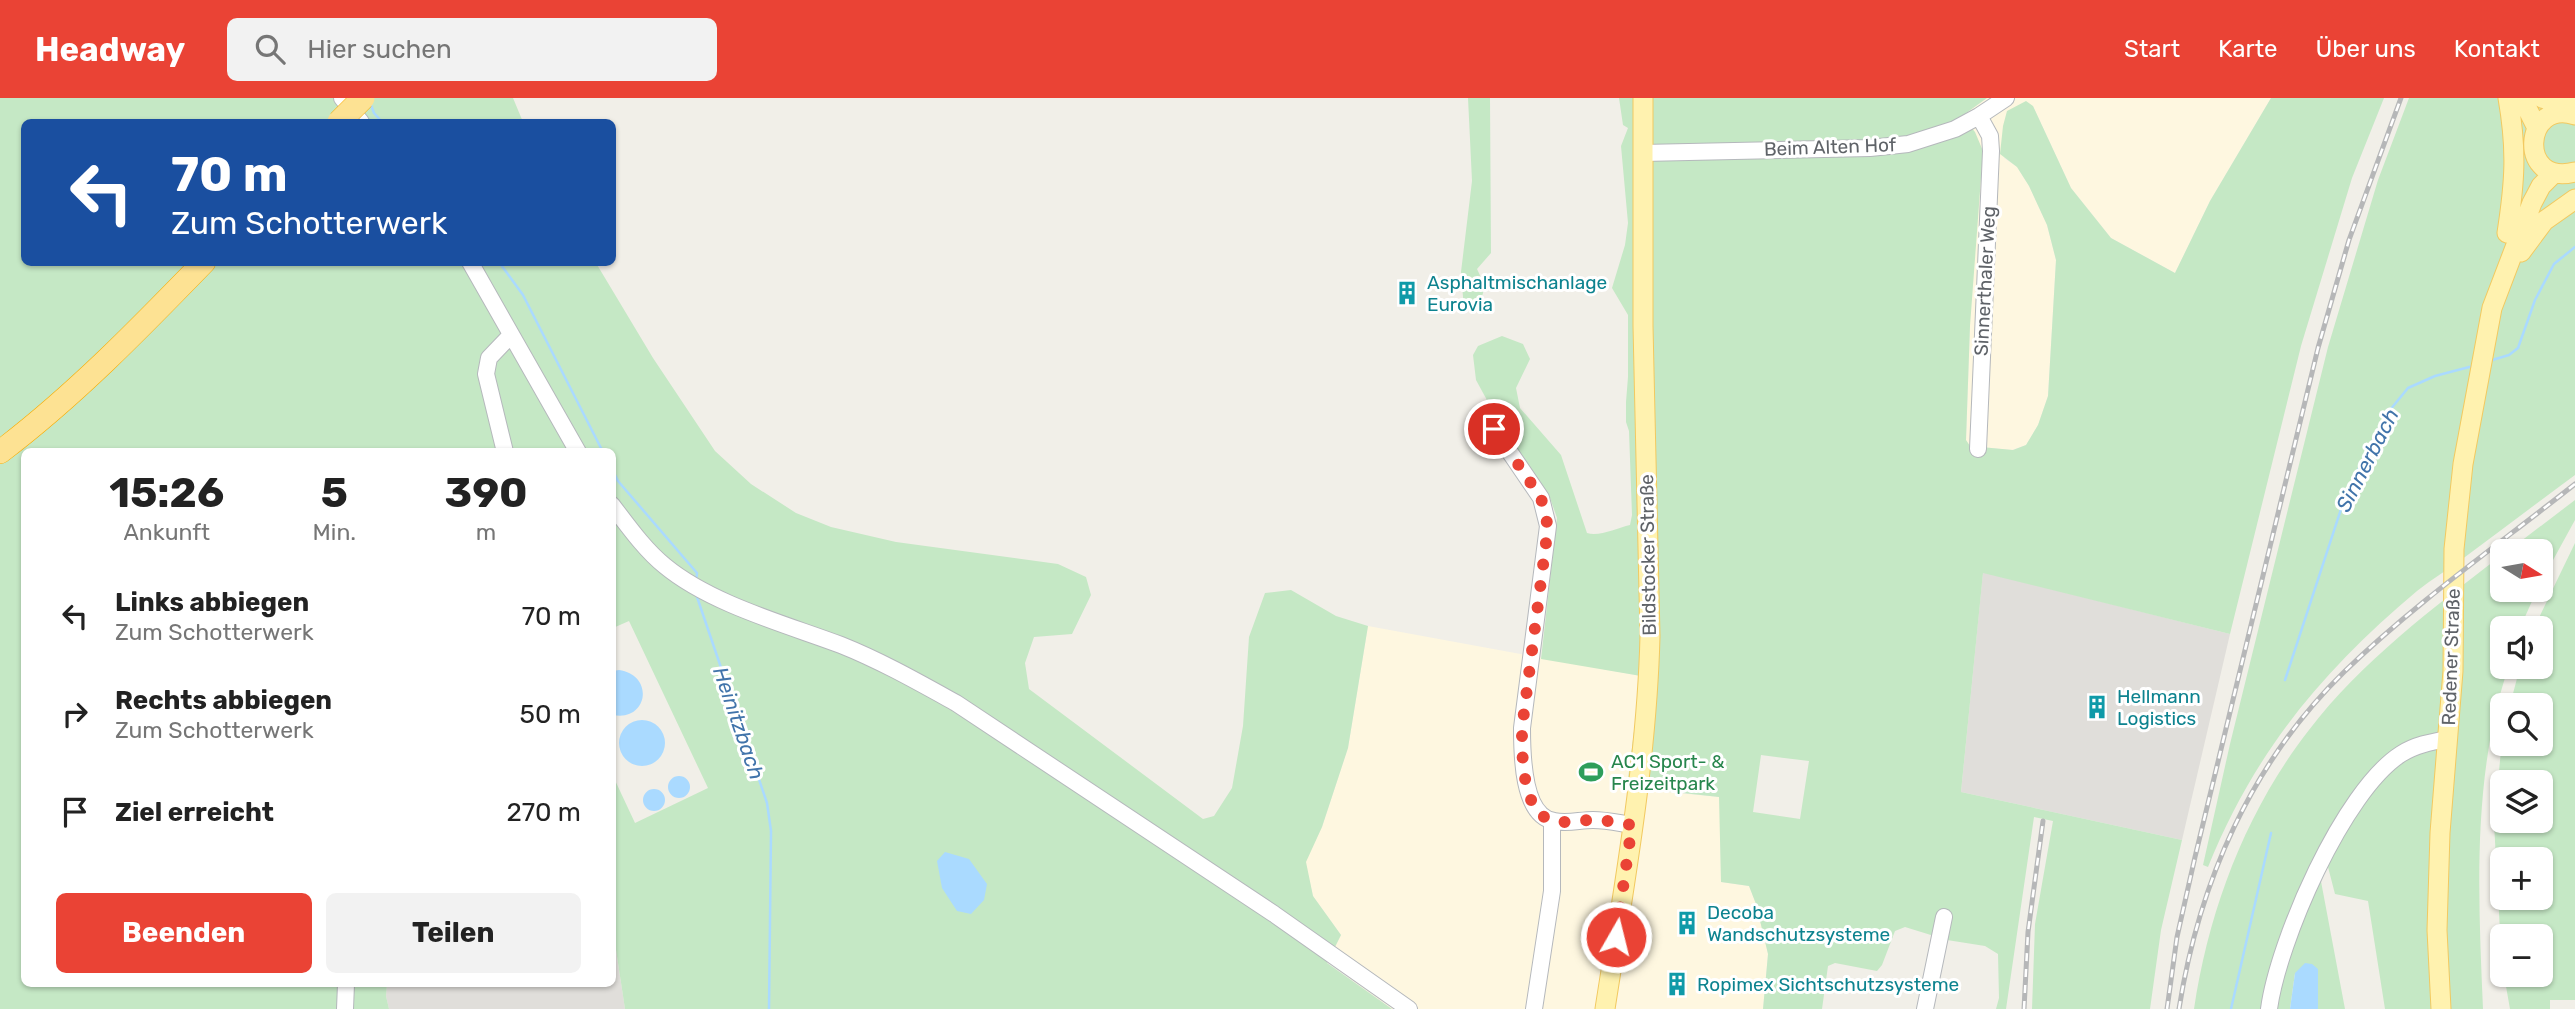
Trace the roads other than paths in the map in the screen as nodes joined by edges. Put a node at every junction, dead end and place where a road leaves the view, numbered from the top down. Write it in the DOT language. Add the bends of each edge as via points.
graph roads {
  1 [pos="342,98"];
  2 [pos="363,98"];
  3 [pos="1643,98"];
  4 [pos="2508,98"];
  5 [pos="2522,98"];
  6 [pos="2536,98"];
  7 [pos="2542,98"];
  8 [pos="2002,101"];
  9 [pos="2571,111"];
  10 [pos="1979,117"];
  11 [pos="343,119"];
  12 [pos="359,119"];
  13 [pos="2537,128"];
  14 [pos="1643,153"];
  15 [pos="2547,168"];
  16 [pos="2575,172"];
  17 [pos="2575,199"];
  18 [pos="2507,233"];
  19 [pos="200,266"];
  20 [pos="472,266"];
  21 [pos="2501,286"];
  22 [pos="2492,308"];
  23 [pos="511,335"];
  24 [pos="1494,429"];
  25 [pos="504,448"];
  26 [pos="576,448"];
  27 [pos="1978,449"];
  28 [pos="0,452"];
  29 [pos="616,510"];
  30 [pos="2447,739"];
  31 [pos="1552,821"];
  32 [pos="1632,825"];
  33 [pos="1944,917"];
  34 [pos="346,987"];
  35 [pos="345,1009"];
  36 [pos="1409,1009"];
  37 [pos="1534,1009"];
  38 [pos="1605,1009"];
  39 [pos="1925,1009"];
  40 [pos="2269,1009"];
  41 [pos="2441,1009"];
  1 -- 12 [label="street"];
  2 -- 11 [label="highway, bridge"];
  3 -- 14 [label="main road, Bildstocker Straße"];
  4 -- 18 [label="main road" via="2516,154"];
  5 -- 13 [label="main road"];
  6 -- 9 [label="main road" via="2546,108"];
  7 -- 9 [label="main road"];
  8 -- 10 [label="street, Beim Alten Hof"];
  9 -- 13 [label="main road" via="2546,118"];
  10 -- 14 [label="street, Beim Alten Hof" via="1935,136 1870,148"];
  10 -- 27 [label="street, Sinnerthaler Weg" via="1990,136 1991,151"];
  13 -- 15 [label="main road" via="2532,145"];
  14 -- 32 [label="main road, Bildstocker Straße" via="1650,636"];
  15 -- 16 [label="main road" via="2564,175"];
  15 -- 18 [label="main road, Redener Straße" via="2534,181"];
  15 -- 21 [label="main road, Redener Straße" via="2547,178 2532,203"];
  17 -- 21 [label="main road" via="2531,235"];
  18 -- 22 [label="main road, Redener Straße" via="2494,272"];
  19 -- 28 [label="highway" via="113,353"];
  20 -- 23 [label="street"];
  21 -- 22 [label="main road, Redener Straße"];
  22 -- 30 [label="main road, Redener Straße" via="2463,464 2454,549"];
  23 -- 25 [label="street" via="489,358 486,374"];
  23 -- 26 [label="street"];
  24 -- 31 [label="street" via="1546,512 1522,762 1534,805"];
  29 -- 36 [label="street" via="677,575 755,613 902,672 956,703"];
  30 -- 40 [label="street" via="2402,754 2365,788 2315,873 2286,940"];
  30 -- 41 [label="main road, Redener Straße" via="2437,930"];
  31 -- 32 [label="street"];
  31 -- 37 [label="street" via="1552,891"];
  32 -- 38 [label="main road, Bildstocker Straße"];
  33 -- 39 [label="street"];
  34 -- 35 [label="street"];
}
